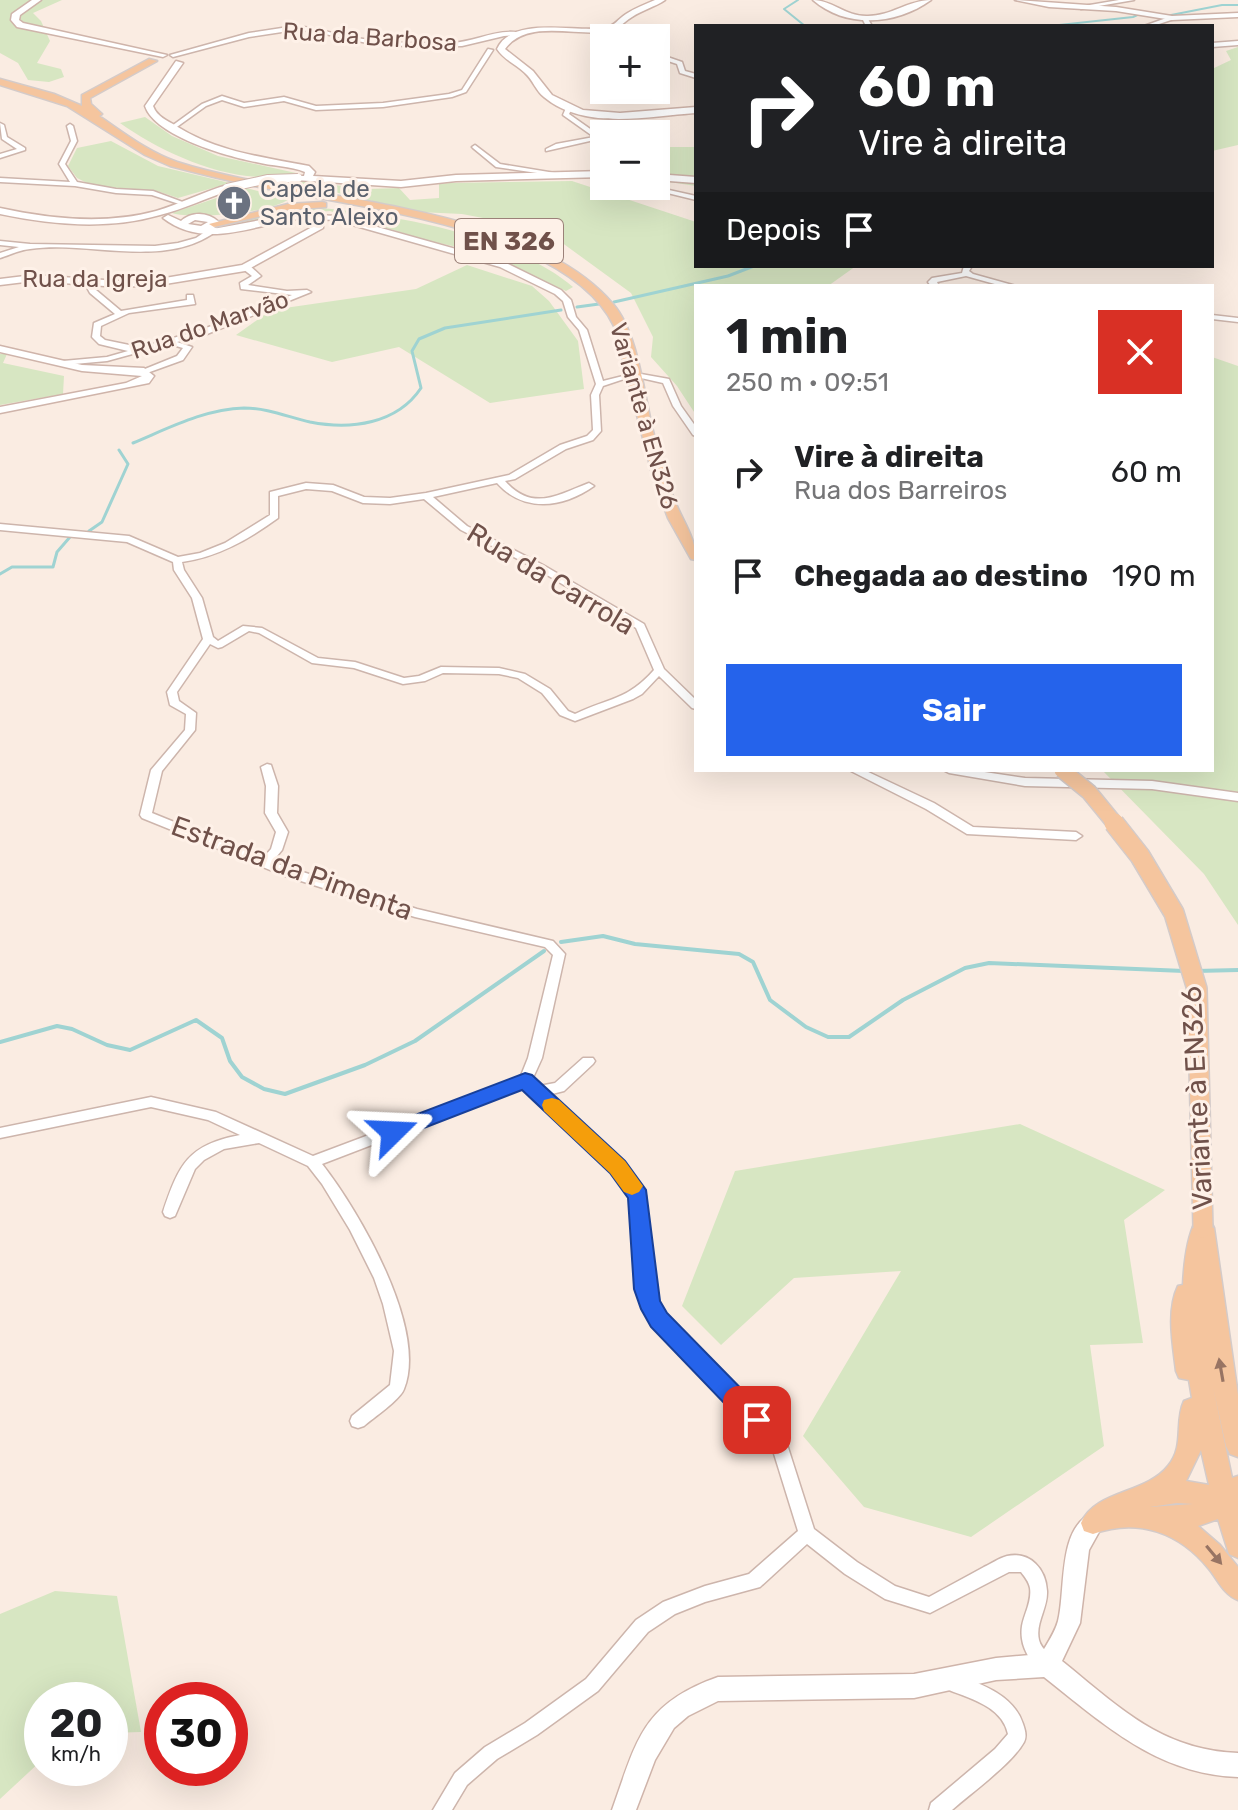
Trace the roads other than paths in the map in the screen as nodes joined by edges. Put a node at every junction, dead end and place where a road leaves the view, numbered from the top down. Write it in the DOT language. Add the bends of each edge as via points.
graph roads {
  1 [pos="37,0"];
  2 [pos="661,0"];
  3 [pos="817,0"];
  4 [pos="927,0"];
  5 [pos="1019,0"];
  6 [pos="1131,0"];
  7 [pos="1081,7"];
  8 [pos="1238,15"];
  9 [pos="1172,18"];
  10 [pos="868,23"];
  11 [pos="620,24"];
  12 [pos="1153,24"];
  13 [pos="590,29"];
  14 [pos="521,34"];
  15 [pos="1238,43"];
  16 [pos="1214,45"];
  17 [pos="490,50"];
  18 [pos="176,59"];
  19 [pos="670,60"];
  20 [pos="160,63"];
  21 [pos="694,75"];
  22 [pos="0,82"];
  23 [pos="98,89"];
  24 [pos="29,90"];
  25 [pos="274,91"];
  26 [pos="284,99"];
  27 [pos="569,108"];
  28 [pos="694,110"];
  29 [pos="1,125"];
  30 [pos="70,126"];
  31 [pos="172,128"];
  32 [pos="126,141"];
  33 [pos="475,147"];
  34 [pos="548,150"];
  35 [pos="0,156"];
  36 [pos="304,175"];
  37 [pos="569,176"];
  38 [pos="590,176"];
  39 [pos="670,178"];
  40 [pos="0,180"];
  41 [pos="694,180"];
  42 [pos="75,184"];
  43 [pos="258,185"];
  44 [pos="670,192"];
  45 [pos="694,198"];
  46 [pos="184,204"];
  47 [pos="0,211"];
  48 [pos="264,212"];
  49 [pos="400,213"];
  50 [pos="151,215"];
  51 [pos="316,217"];
  52 [pos="191,226"];
  53 [pos="212,226"];
  54 [pos="192,242"];
  55 [pos="0,243"];
  56 [pos="34,246"];
  57 [pos="0,256"];
  58 [pos="246,267"];
  59 [pos="968,270"];
  60 [pos="0,282"];
  61 [pos="88,282"];
  62 [pos="934,284"];
  63 [pos="1006,284"];
  64 [pos="190,297"];
  65 [pos="120,314"];
  66 [pos="1214,317"];
  67 [pos="1238,320"];
  68 [pos="167,343"];
  69 [pos="0,349"];
  70 [pos="133,352"];
  71 [pos="63,363"];
  72 [pos="144,371"];
  73 [pos="644,376"];
  74 [pos="623,378"];
  75 [pos="600,384"];
  76 [pos="0,410"];
  77 [pos="694,430"];
  78 [pos="500,481"];
  79 [pos="589,486"];
  80 [pos="426,496"];
  81 [pos="0,527"];
  82 [pos="694,552"];
  83 [pos="177,560"];
  84 [pos="208,639"];
  85 [pos="659,670"];
  86 [pos="694,704"];
  87 [pos="267,767"];
  88 [pos="859,772"];
  89 [pos="962,772"];
  90 [pos="1064,772"];
  91 [pos="1238,797"];
  92 [pos="1076,836"];
  93 [pos="265,863"];
  94 [pos="588,1061"];
  95 [pos="531,1086"];
  96 [pos="0,1133"];
  97 [pos="261,1138"];
  98 [pos="313,1162"];
  99 [pos="170,1212"];
  100 [pos="1203,1228"];
  101 [pos="1194,1259"];
  102 [pos="358,1421"];
  103 [pos="1238,1446"];
  104 [pos="1234,1500"];
  105 [pos="1157,1506"];
  106 [pos="1093,1523"];
  107 [pos="807,1534"];
  108 [pos="1238,1546"];
  109 [pos="1238,1588"];
  110 [pos="1048,1665"];
  111 [pos="945,1680"];
  112 [pos="1238,1765"];
  113 [pos="442,1810"];
  114 [pos="624,1810"];
  115 [pos="938,1810"];
  1 -- 20 [label="street" via="16,14 20,25 142,53"];
  2 -- 11 [label="street"];
  3 -- 10 [label="street"];
  4 -- 10 [label="street"];
  5 -- 7 [label="street"];
  6 -- 7 [label="street"];
  7 -- 9 [label="street"];
  8 -- 9 [label="street"];
  9 -- 12 [label="street"];
  13 -- 14 [label="street"];
  14 -- 18 [label="street, Rua da Barbosa" via="457,45 355,40 295,28 244,37"];
  14 -- 27 [label="street" via="503,44 504,55 525,68 551,99"];
  15 -- 16 [label="street"];
  17 -- 26 [label="street" via="464,91 450,96 316,108"];
  18 -- 20 [label="street"];
  18 -- 20 [label="street"];
  19 -- 21 [label="street"];
  20 -- 23 [label="main road"];
  20 -- 31 [label="street" via="149,106 153,116"];
  22 -- 24 [label="main road, Variante à EN326 / EN 326"];
  23 -- 24 [label="main road" via="70,94"];
  23 -- 32 [label="main road" via="84,101"];
  24 -- 32 [label="main road, Variante à EN326 / EN 326" via="71,104"];
  25 -- 26 [label="street"];
  26 -- 31 [label="street" via="244,105 229,98 213,100"];
  27 -- 28 [label="street" via="598,114"];
  27 -- 34 [label="street" via="565,114 600,138"];
  29 -- 35 [label="street" via="4,138 23,149"];
  30 -- 42 [label="street" via="74,141 62,164"];
  31 -- 36 [label="street" via="208,148"];
  32 -- 43 [label="main road, Variante à EN326 / EN 326" via="170,163"];
  33 -- 37 [label="street" via="498,166"];
  36 -- 37 [label="street" via="365,183"];
  36 -- 46 [label="street, bridge" via="227,188"];
  37 -- 38 [label="street"];
  39 -- 41 [label="street"];
  40 -- 42 [label="street"];
  42 -- 46 [label="street" via="153,193"];
  43 -- 48 [label="main road" via="293,199"];
  43 -- 49 [label="main road, Variante à EN326 / EN 326"];
  44 -- 45 [label="street"];
  46 -- 50 [label="street"];
  47 -- 50 [label="street" via="94,221"];
  48 -- 49 [label="main road" via="328,205"];
  48 -- 53 [label="main road"];
  49 -- 82 [label="main road, Variante à EN326 / EN 326" via="523,246 578,275 604,300 620,326 672,512"];
  50 -- 52 [label="street"];
  51 -- 53 [label="street" via="295,215 231,232"];
  51 -- 58 [label="street, Rua da Igreja" via="318,228"];
  51 -- 75 [label="street" via="503,265 558,292 583,330"];
  52 -- 53 [label="street"];
  52 -- 53 [label="street"];
  52 -- 54 [label="street" via="197,236"];
  53 -- 54 [label="street"];
  54 -- 56 [label="street"];
  55 -- 56 [label="street"];
  56 -- 57 [label="street"];
  58 -- 61 [label="street, Rua da Igreja" via="159,282"];
  58 -- 68 [label="street, Rua do Marvão" via="257,276 244,287 307,292"];
  59 -- 62 [label="street"];
  59 -- 63 [label="street"];
  60 -- 61 [label="street, Rua da Igreja"];
  61 -- 65 [label="street"];
  64 -- 65 [label="street" via="192,302"];
  65 -- 70 [label="street" via="97,325 96,337"];
  66 -- 67 [label="street"];
  68 -- 70 [label="street, Rua do Marvão"];
  68 -- 72 [label="street" via="188,347 180,358"];
  69 -- 71 [label="street"];
  70 -- 71 [label="street, Rua do Marvão"];
  71 -- 72 [label="street"];
  72 -- 76 [label="street" via="145,381 128,386"];
  73 -- 77 [label="street" via="666,381"];
  74 -- 75 [label="street"];
  75 -- 78 [label="street" via="595,395 597,431 590,438"];
  78 -- 79 [label="street" via="506,490 533,503"];
  78 -- 80 [label="street"];
  80 -- 83 [label="street" via="363,500 333,488 286,489 273,494 275,516 262,526 203,558"];
  80 -- 85 [label="street, Rua da Carrola" via="464,528 640,626"];
  81 -- 83 [label="street" via="129,539"];
  83 -- 84 [label="street" via="197,598"];
  84 -- 85 [label="street" via="218,645 247,628 262,631 316,661 355,665 403,681 441,670 499,671 521,676 546,691 575,718 595,707 628,701"];
  84 -- 93 [label="street, Estrada da Pimenta" via="172,692 174,703 191,713 190,730 157,770 146,815"];
  85 -- 86 [label="street, Rua da Carrola"];
  87 -- 93 [label="street" via="271,813 282,832"];
  88 -- 92 [label="street" via="971,831"];
  89 -- 91 [label="street" via="1025,782 1152,785"];
  90 -- 100 [label="main road, Variante à EN326, bridge" via="1089,792 1140,856 1174,913 1197,989"];
  93 -- 95 [label="street, Estrada da Pimenta" via="415,913 549,944 559,954"];
  94 -- 95 [label="street" via="559,1087"];
  95 -- 98 [label="street"];
  95 -- 107 [label="street" via="617,1167 639,1196 649,1302 659,1320 778,1440"];
  96 -- 97 [label="street" via="151,1102 211,1116"];
  97 -- 98 [label="street"];
  97 -- 99 [label="street" via="222,1144 198,1156 183,1171"];
  98 -- 102 [label="street" via="334,1186 383,1280 402,1352 397,1388"];
  100 -- 101 [label="main road, Variante à EN326"];
  103 -- 100 [label="main road, Variante à EN326, one-way" via="1222,1375"];
  101 -- 104 [label="main road, Variante à EN326" via="1204,1415"];
  101 -- 105 [label="main road" via="1183,1323 1195,1429 1184,1468 1166,1486"];
  104 -- 105 [label="main road" via="1207,1513"];
  104 -- 108 [label="main road, Variante à EN326"];
  105 -- 106 [label="main road"];
  105 -- 109 [label="main road, one-way" via="1217,1556"];
  106 -- 110 [label="street" via="1078,1547 1069,1623"];
  107 -- 110 [label="street" via="891,1593 930,1605 1007,1564 1025,1564 1041,1593 1029,1633 1034,1650"];
  107 -- 113 [label="street" via="754,1581 681,1603 642,1626 592,1685 461,1779"];
  110 -- 111 [label="street"];
  110 -- 112 [label="street" via="1145,1739 1180,1755"];
  111 -- 114 [label="street" via="914,1686 718,1689 693,1696 650,1740"];
  111 -- 115 [label="street" via="997,1702 1016,1726 1017,1737"];
}
